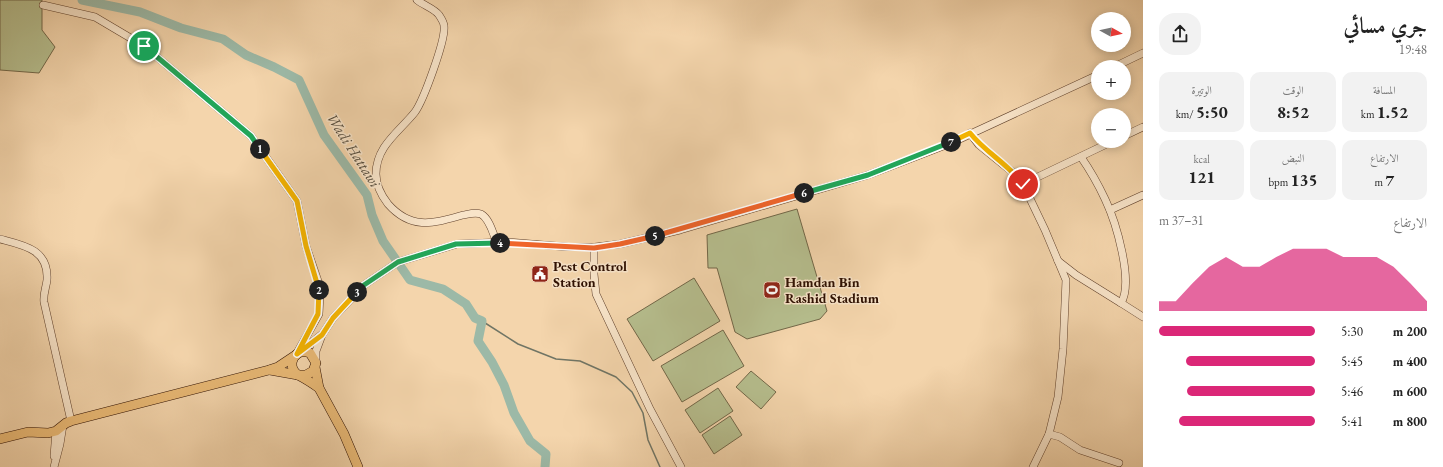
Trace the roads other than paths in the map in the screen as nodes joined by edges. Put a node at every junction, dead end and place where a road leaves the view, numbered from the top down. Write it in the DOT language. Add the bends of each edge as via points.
graph roads {
  1 [pos="417,0"];
  2 [pos="43,5"];
  3 [pos="1143,53"];
  4 [pos="1128,60"];
  5 [pos="1091,78"];
  6 [pos="1143,127"];
  7 [pos="970,133"];
  8 [pos="1131,133"];
  9 [pos="1099,148"];
  10 [pos="1081,157"];
  11 [pos="1023,184"];
  12 [pos="1143,195"];
  13 [pos="1110,210"];
  14 [pos="0,239"];
  15 [pos="497,243"];
  16 [pos="591,248"];
  17 [pos="1058,260"];
  18 [pos="1080,277"];
  19 [pos="1065,287"];
  20 [pos="1121,303"];
  21 [pos="1143,317"];
  22 [pos="322,335"];
  23 [pos="297,354"];
  24 [pos="315,365"];
  25 [pos="269,370"];
  26 [pos="298,375"];
  27 [pos="319,388"];
  28 [pos="63,426"];
  29 [pos="1049,434"];
  30 [pos="0,438"];
  31 [pos="1119,463"];
  32 [pos="53,467"];
  33 [pos="358,467"];
  34 [pos="681,467"];
  35 [pos="1033,467"];
  1 -- 15 [label="street" via="439,14 444,27 431,77 421,101 382,149 377,161 377,185 382,197 391,207 412,221 427,223 472,213 481,214 488,221"];
  2 -- 23 [label="street" via="95,17 144,46 251,136 297,201 306,246 318,281 318,314"];
  3 -- 4 [label="street"];
  5 -- 7 [label="street"];
  6 -- 8 [label="street"];
  7 -- 11 [label="street" via="979,145 1016,175"];
  7 -- 16 [label="street" via="951,143 868,175 680,230"];
  9 -- 10 [label="street"];
  10 -- 11 [label="street"];
  10 -- 13 [label="street"];
  11 -- 17 [label="street"];
  12 -- 13 [label="street"];
  13 -- 20 [label="street" via="1125,276 1124,298"];
  14 -- 28 [label="street" via="31,248 40,256 46,267 44,302"];
  15 -- 16 [label="street"];
  15 -- 22 [label="street" via="456,244 398,262 364,285 333,318"];
  16 -- 34 [label="street" via="596,294"];
  17 -- 18 [label="street"];
  17 -- 19 [label="street" via="1066,280"];
  18 -- 19 [label="street" via="1069,281"];
  18 -- 20 [label="street"];
  19 -- 29 [label="street" via="1058,397"];
  20 -- 21 [label="street"];
  22 -- 23 [label="street"];
  22 -- 24 [label="street" via="316,351"];
  23 -- 24 [label="main road" via="310,354"];
  23 -- 25 [label="main road"];
  23 -- 26 [label="main road" via="292,365"];
  24 -- 26 [label="main road" via="310,374"];
  24 -- 27 [label="main road"];
  25 -- 26 [label="main road"];
  25 -- 28 [label="main road"];
  26 -- 27 [label="main road"];
  27 -- 33 [label="main road" via="344,434"];
  28 -- 30 [label="main road" via="39,434 24,432"];
  28 -- 32 [label="street"];
  29 -- 31 [label="street" via="1060,437 1080,450"];
  29 -- 35 [label="street"];
}
